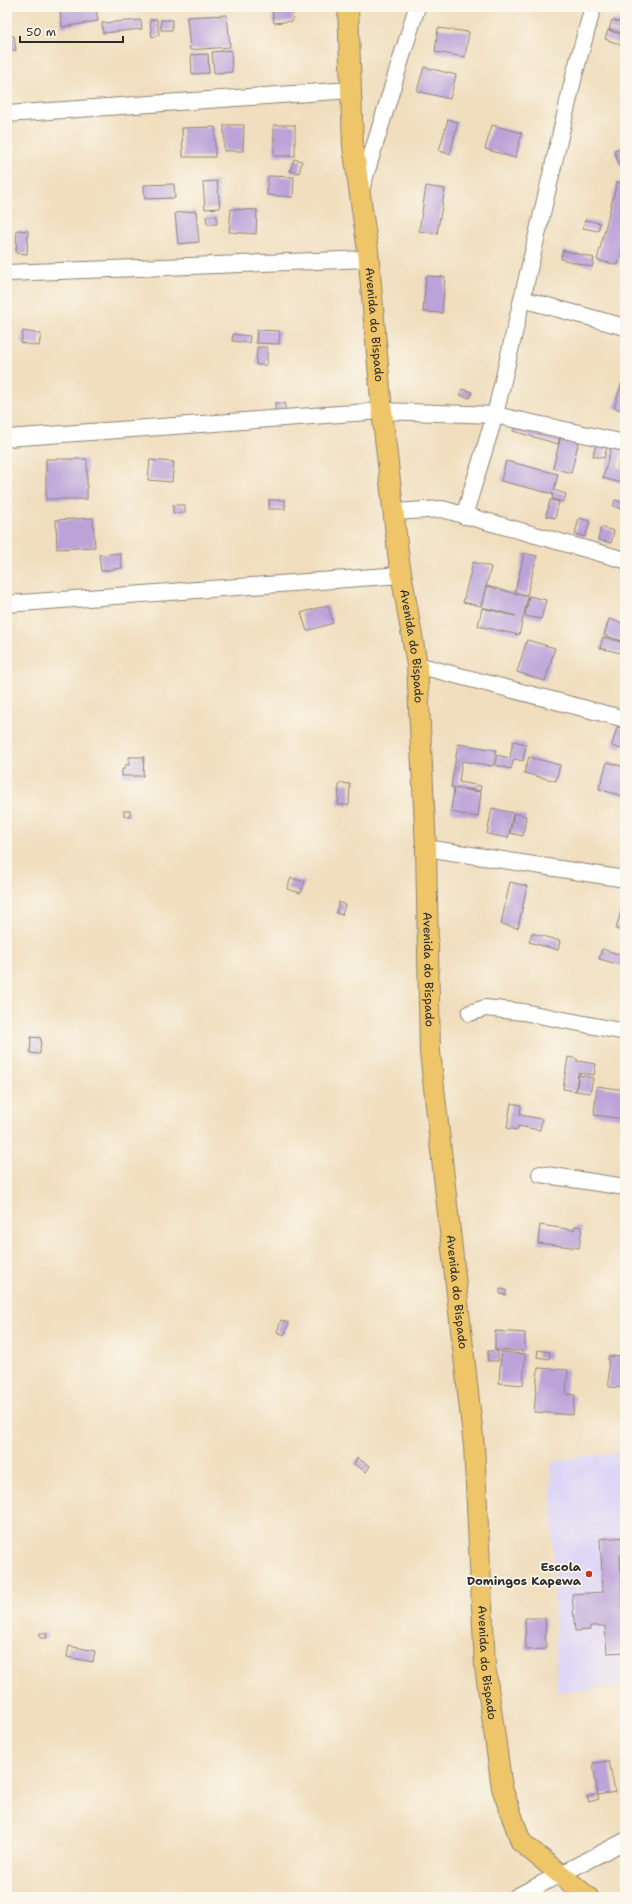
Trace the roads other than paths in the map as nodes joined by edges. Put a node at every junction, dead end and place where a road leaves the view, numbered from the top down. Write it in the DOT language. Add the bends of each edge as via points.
graph roads {
  1 [pos="348,7"];
  2 [pos="417,7"];
  3 [pos="593,7"];
  4 [pos="351,90"];
  5 [pos="7,114"];
  6 [pos="360,195"];
  7 [pos="368,258"];
  8 [pos="7,273"];
  9 [pos="522,299"];
  10 [pos="625,327"];
  11 [pos="382,411"];
  12 [pos="495,415"];
  13 [pos="7,438"];
  14 [pos="625,443"];
  15 [pos="394,512"];
  16 [pos="464,516"];
  17 [pos="625,560"];
  18 [pos="401,575"];
  19 [pos="7,604"];
  20 [pos="417,665"];
  21 [pos="625,719"];
  22 [pos="426,848"];
  23 [pos="625,879"];
  24 [pos="470,1014"];
  25 [pos="625,1032"];
  26 [pos="540,1174"];
  27 [pos="625,1187"];
  28 [pos="625,1841"];
  29 [pos="560,1874"];
  30 [pos="516,1897"];
  31 [pos="588,1897"];
  1 -- 4 [label="main road, Avenida do Bispado"];
  2 -- 6 [label="street"];
  3 -- 9 [label="street" via="575,72"];
  4 -- 5 [label="street"];
  4 -- 6 [label="main road, Avenida do Bispado" via="353,146"];
  6 -- 7 [label="main road, Avenida do Bispado"];
  7 -- 8 [label="street"];
  7 -- 11 [label="main road, Avenida do Bispado"];
  9 -- 10 [label="street"];
  9 -- 12 [label="street"];
  11 -- 12 [label="street"];
  11 -- 13 [label="street"];
  11 -- 15 [label="main road, Avenida do Bispado"];
  12 -- 14 [label="street"];
  12 -- 16 [label="street"];
  15 -- 16 [label="street" via="442,509"];
  15 -- 18 [label="main road, Avenida do Bispado"];
  16 -- 17 [label="street"];
  18 -- 19 [label="street"];
  18 -- 20 [label="main road, Avenida do Bispado"];
  20 -- 21 [label="street"];
  20 -- 22 [label="main road, Avenida do Bispado"];
  22 -- 23 [label="street"];
  22 -- 29 [label="main road, Avenida do Bispado" via="430,1052 474,1446 485,1666 502,1788 521,1842"];
  24 -- 25 [label="street" via="485,1008 523,1012"];
  26 -- 27 [label="street"];
  28 -- 29 [label="street"];
  29 -- 30 [label="street"];
  29 -- 31 [label="main road, Avenida do Bispado"];
}
